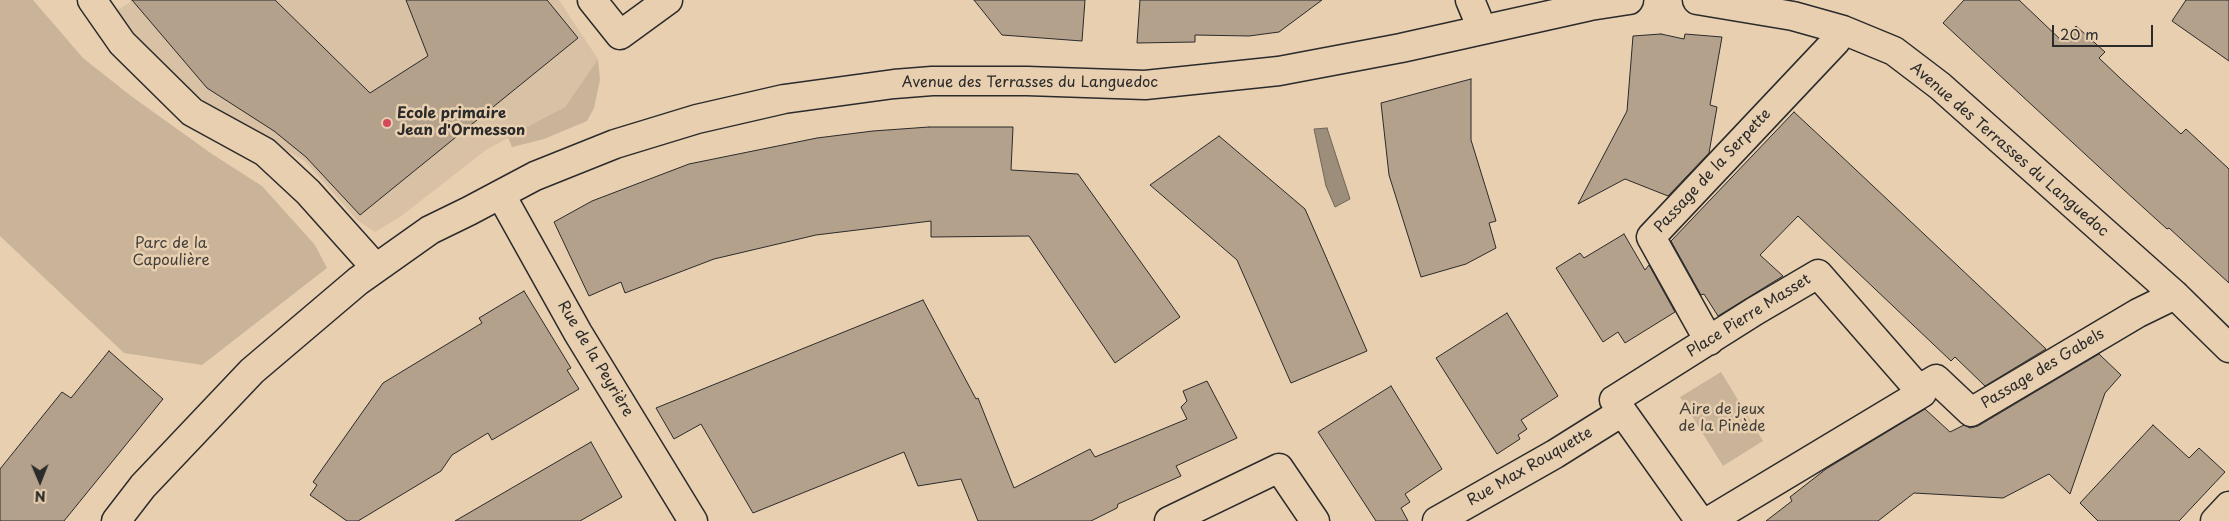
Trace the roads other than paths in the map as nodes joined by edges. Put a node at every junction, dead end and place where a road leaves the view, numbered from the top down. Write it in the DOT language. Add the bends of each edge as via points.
graph roads {
  1 [pos="92,0"];
  2 [pos="592,0"];
  3 [pos="668,0"];
  4 [pos="1470,0"];
  5 [pos="1629,0"];
  6 [pos="1697,0"];
  7 [pos="1482,29"];
  8 [pos="1836,41"];
  9 [pos="501,194"];
  10 [pos="376,268"];
  11 [pos="2175,295"];
  12 [pos="1709,342"];
  13 [pos="2229,348"];
  14 [pos="1919,389"];
  15 [pos="1622,412"];
  16 [pos="2229,506"];
  17 [pos="116,521"];
  18 [pos="693,521"];
  19 [pos="1170,521"];
  20 [pos="1315,521"];
  21 [pos="1437,521"];
  22 [pos="1700,521"];
  23 [pos="1709,521"];
  24 [pos="2215,521"];
  1 -- 10 [label="street" via="122,43 192,112 265,152 308,192"];
  2 -- 3 [label="street" via="620,35"];
  4 -- 7 [label="street"];
  5 -- 7 [label="street, Avenue des Terrasses du Languedoc"];
  6 -- 11 [label="street, Avenue des Terrasses du Languedoc" via="1793,16 1843,30 1894,51 1940,86"];
  7 -- 9 [label="street, Avenue des Terrasses du Languedoc" via="1279,71 1145,85 932,81 784,99 697,119 615,144 534,176"];
  8 -- 12 [label="street, Passage de la Serpette" via="1651,237"];
  9 -- 10 [label="street, Avenue des Terrasses du Languedoc" via="430,230"];
  9 -- 18 [label="street, Rue de la Peyrière" via="578,333"];
  10 -- 17 [label="street, Avenue des Terrasses du Languedoc" via="252,371 143,486"];
  11 -- 13 [label="street, Avenue des Terrasses du Languedoc"];
  11 -- 14 [label="street, Passage des Gabels" via="2138,313 1972,412 1936,379"];
  12 -- 14 [label="street, Place Pierre Masset" via="1818,274"];
  12 -- 15 [label="street, Place Pierre Masset" via="1614,400"];
  14 -- 23 [label="street" via="1922,393"];
  15 -- 21 [label="street, Rue Max Rouquette"];
  15 -- 22 [label="street"];
  16 -- 24 [label="street"];
  19 -- 20 [label="street" via="1280,468"];
}
